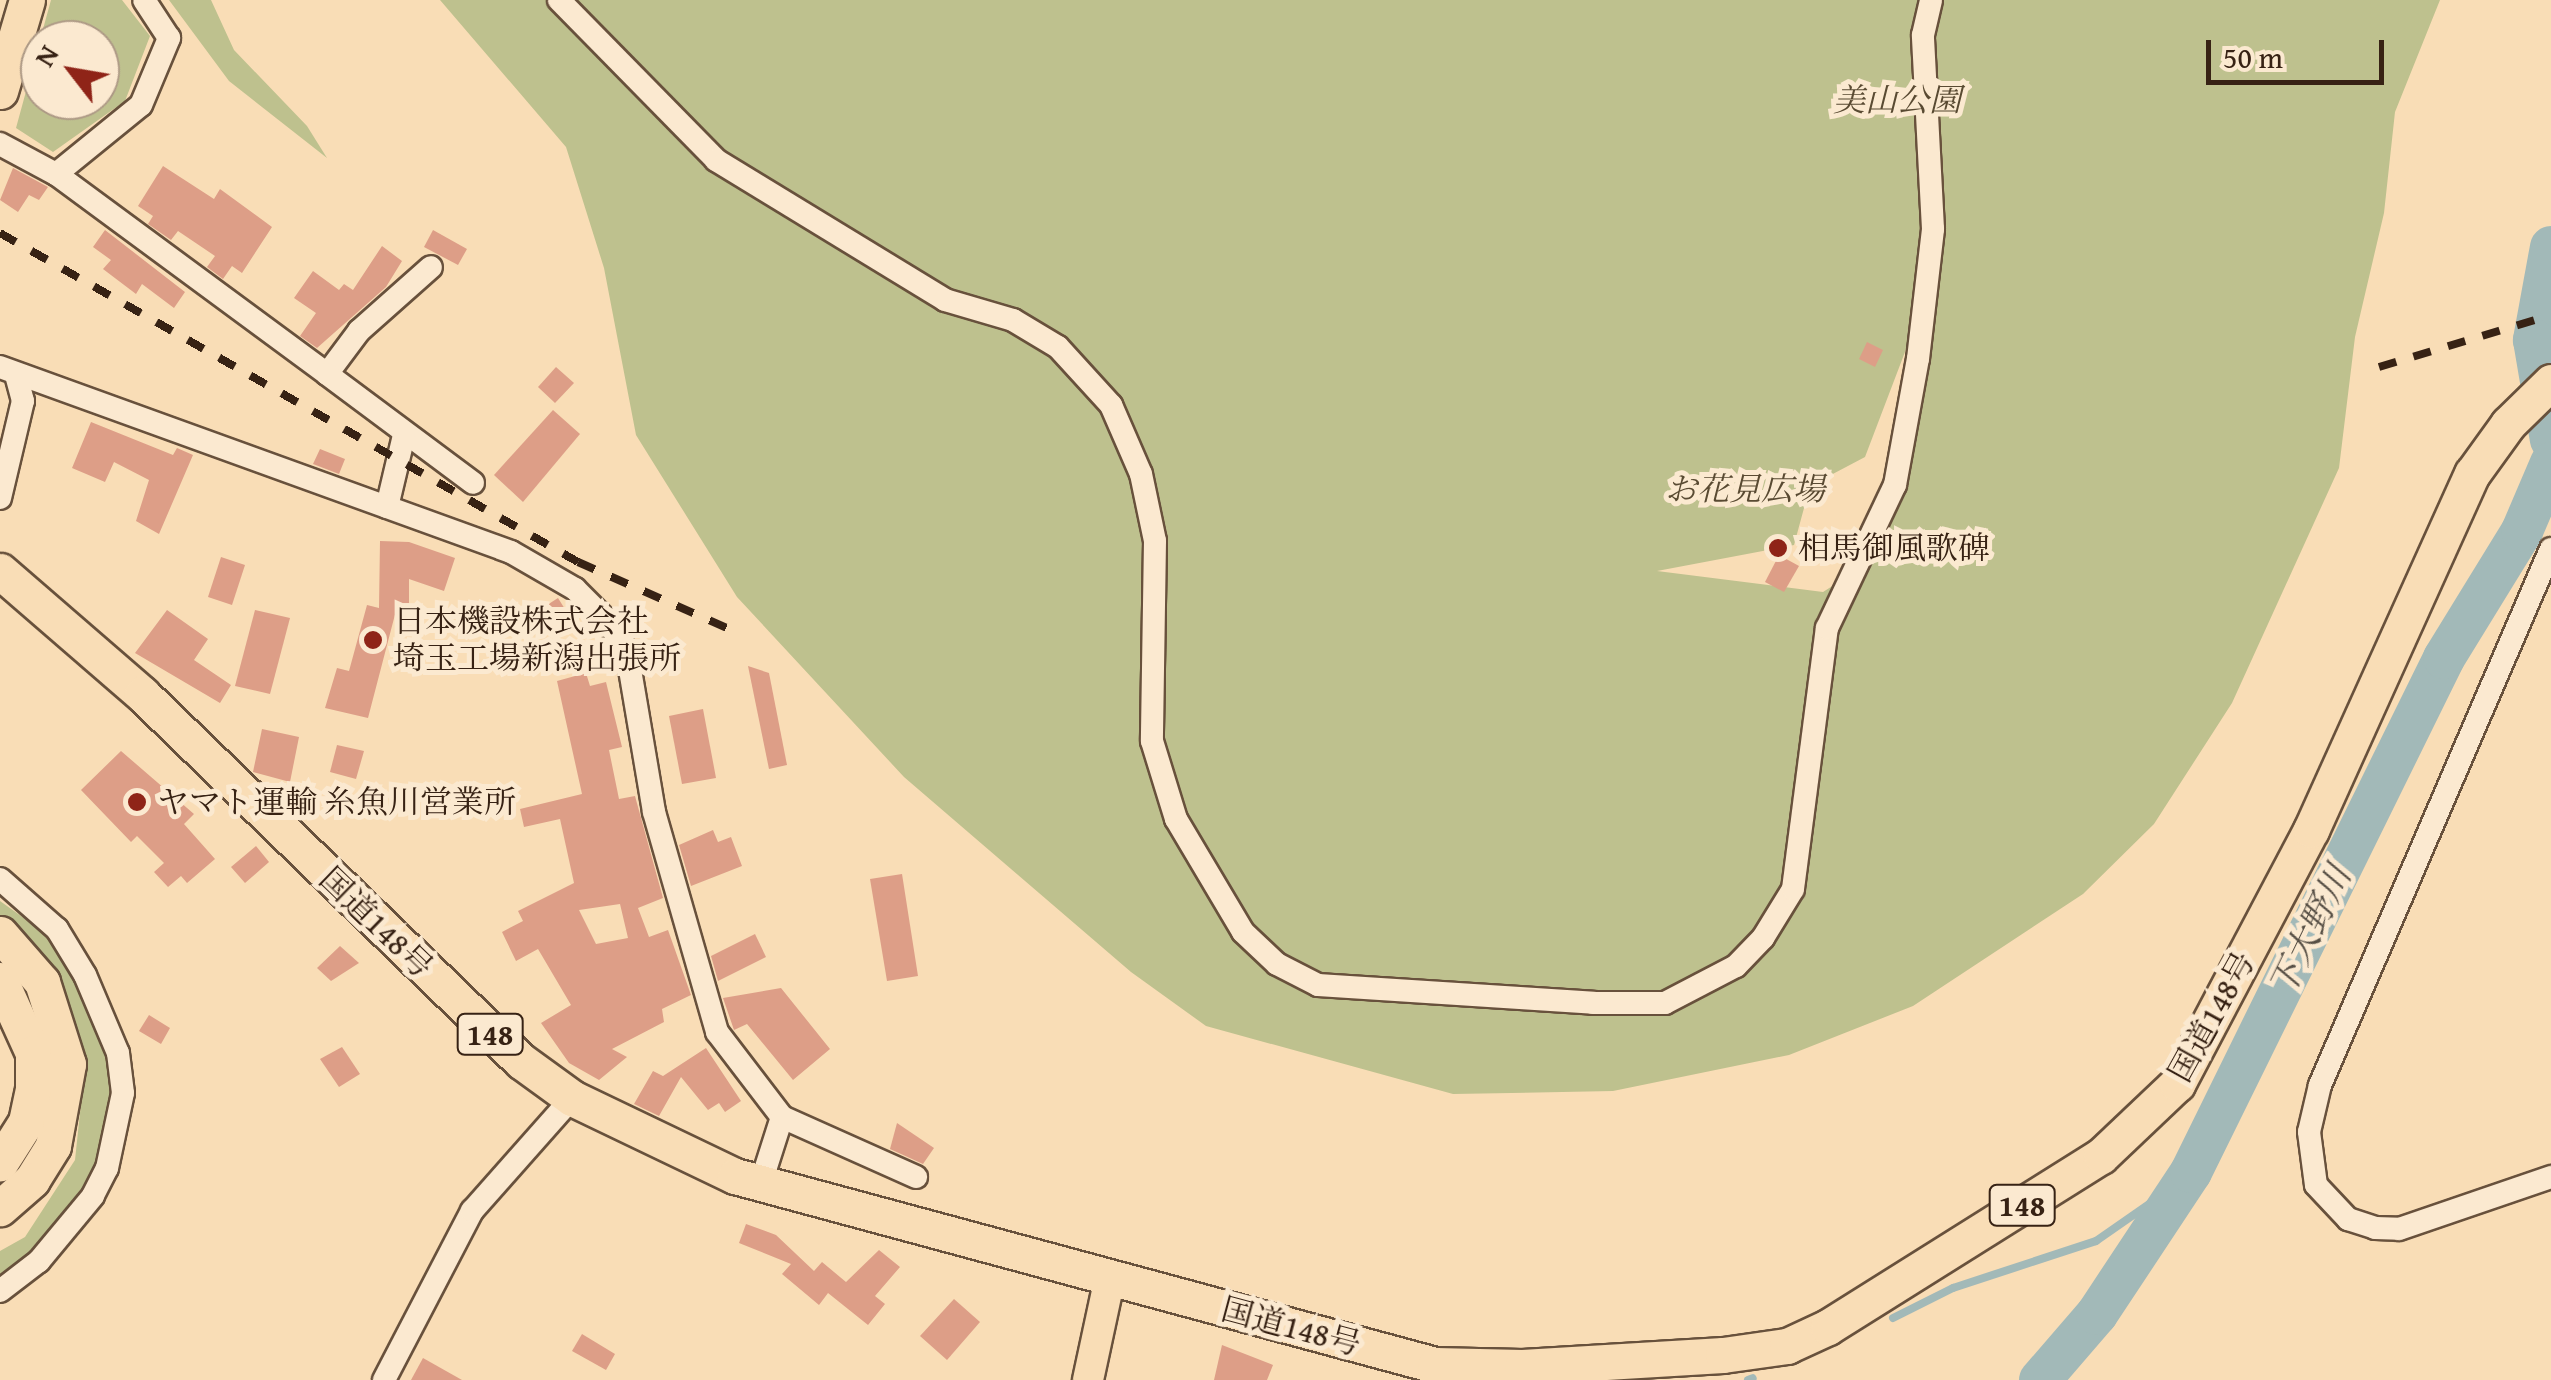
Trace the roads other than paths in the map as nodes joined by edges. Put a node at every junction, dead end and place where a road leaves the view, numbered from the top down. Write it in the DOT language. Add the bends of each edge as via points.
graph roads {
  1 [pos="26,0"];
  2 [pos="144,0"];
  3 [pos="560,0"];
  4 [pos="1931,0"];
  5 [pos="4,78"];
  6 [pos="0,144"];
  7 [pos="56,174"];
  8 [pos="431,266"];
  9 [pos="8,370"];
  10 [pos="328,374"];
  11 [pos="2538,393"];
  12 [pos="404,435"];
  13 [pos="473,483"];
  14 [pos="0,498"];
  15 [pos="387,507"];
  16 [pos="2551,549"];
  17 [pos="0,572"];
  18 [pos="0,880"];
  19 [pos="0,934"];
  20 [pos="0,980"];
  21 [pos="572,1098"];
  22 [pos="782,1117"];
  23 [pos="0,1163"];
  24 [pos="2551,1176"];
  25 [pos="916,1178"];
  26 [pos="761,1183"];
  27 [pos="0,1208"];
  28 [pos="1110,1278"];
  29 [pos="0,1291"];
  30 [pos="384,1380"];
  31 [pos="1088,1380"];
  1 -- 5 [label="highway"];
  2 -- 7 [label="street" via="169,38 141,104"];
  3 -- 4 [label="street" via="716,160 945,300 1013,320 1058,347 1111,404 1141,474 1155,541 1152,741 1176,819 1242,932 1277,964 1318,985 1592,1003 1665,1002 1736,966 1763,938 1793,889 1826,628 1895,485 1918,359 1933,228 1923,34"];
  6 -- 7 [label="street"];
  7 -- 10 [label="street"];
  8 -- 10 [label="street" via="359,330"];
  9 -- 14 [label="street" via="23,401"];
  9 -- 15 [label="street"];
  10 -- 12 [label="street"];
  11 -- 28 [label="highway, 国道148号 / 148" via="2472,474 2311,830 2177,1084 2102,1156 1828,1328 1787,1346 1737,1354 1522,1367 1435,1365"];
  12 -- 13 [label="street"];
  12 -- 15 [label="street"];
  15 -- 22 [label="street" via="544,568 608,622 627,652 654,812 717,1032"];
  16 -- 24 [label="street" via="2320,1085 2309,1132 2316,1185 2348,1219 2376,1228 2399,1229"];
  17 -- 21 [label="highway, 国道148号 / 148" via="142,694 482,1026"];
  18 -- 29 [label="street" via="56,930 85,975 118,1053 122,1093 107,1168 93,1196 39,1261"];
  19 -- 27 [label="highway" via="42,982 68,1064 53,1146 32,1180"];
  20 -- 23 [label="highway" via="33,1053 34,1089 26,1122"];
  21 -- 26 [label="highway, 国道148号 / 148"];
  21 -- 30 [label="street" via="472,1211"];
  22 -- 25 [label="street"];
  22 -- 26 [label="street"];
  26 -- 28 [label="highway, 国道148号 / 148"];
  28 -- 31 [label="main road"];
}
